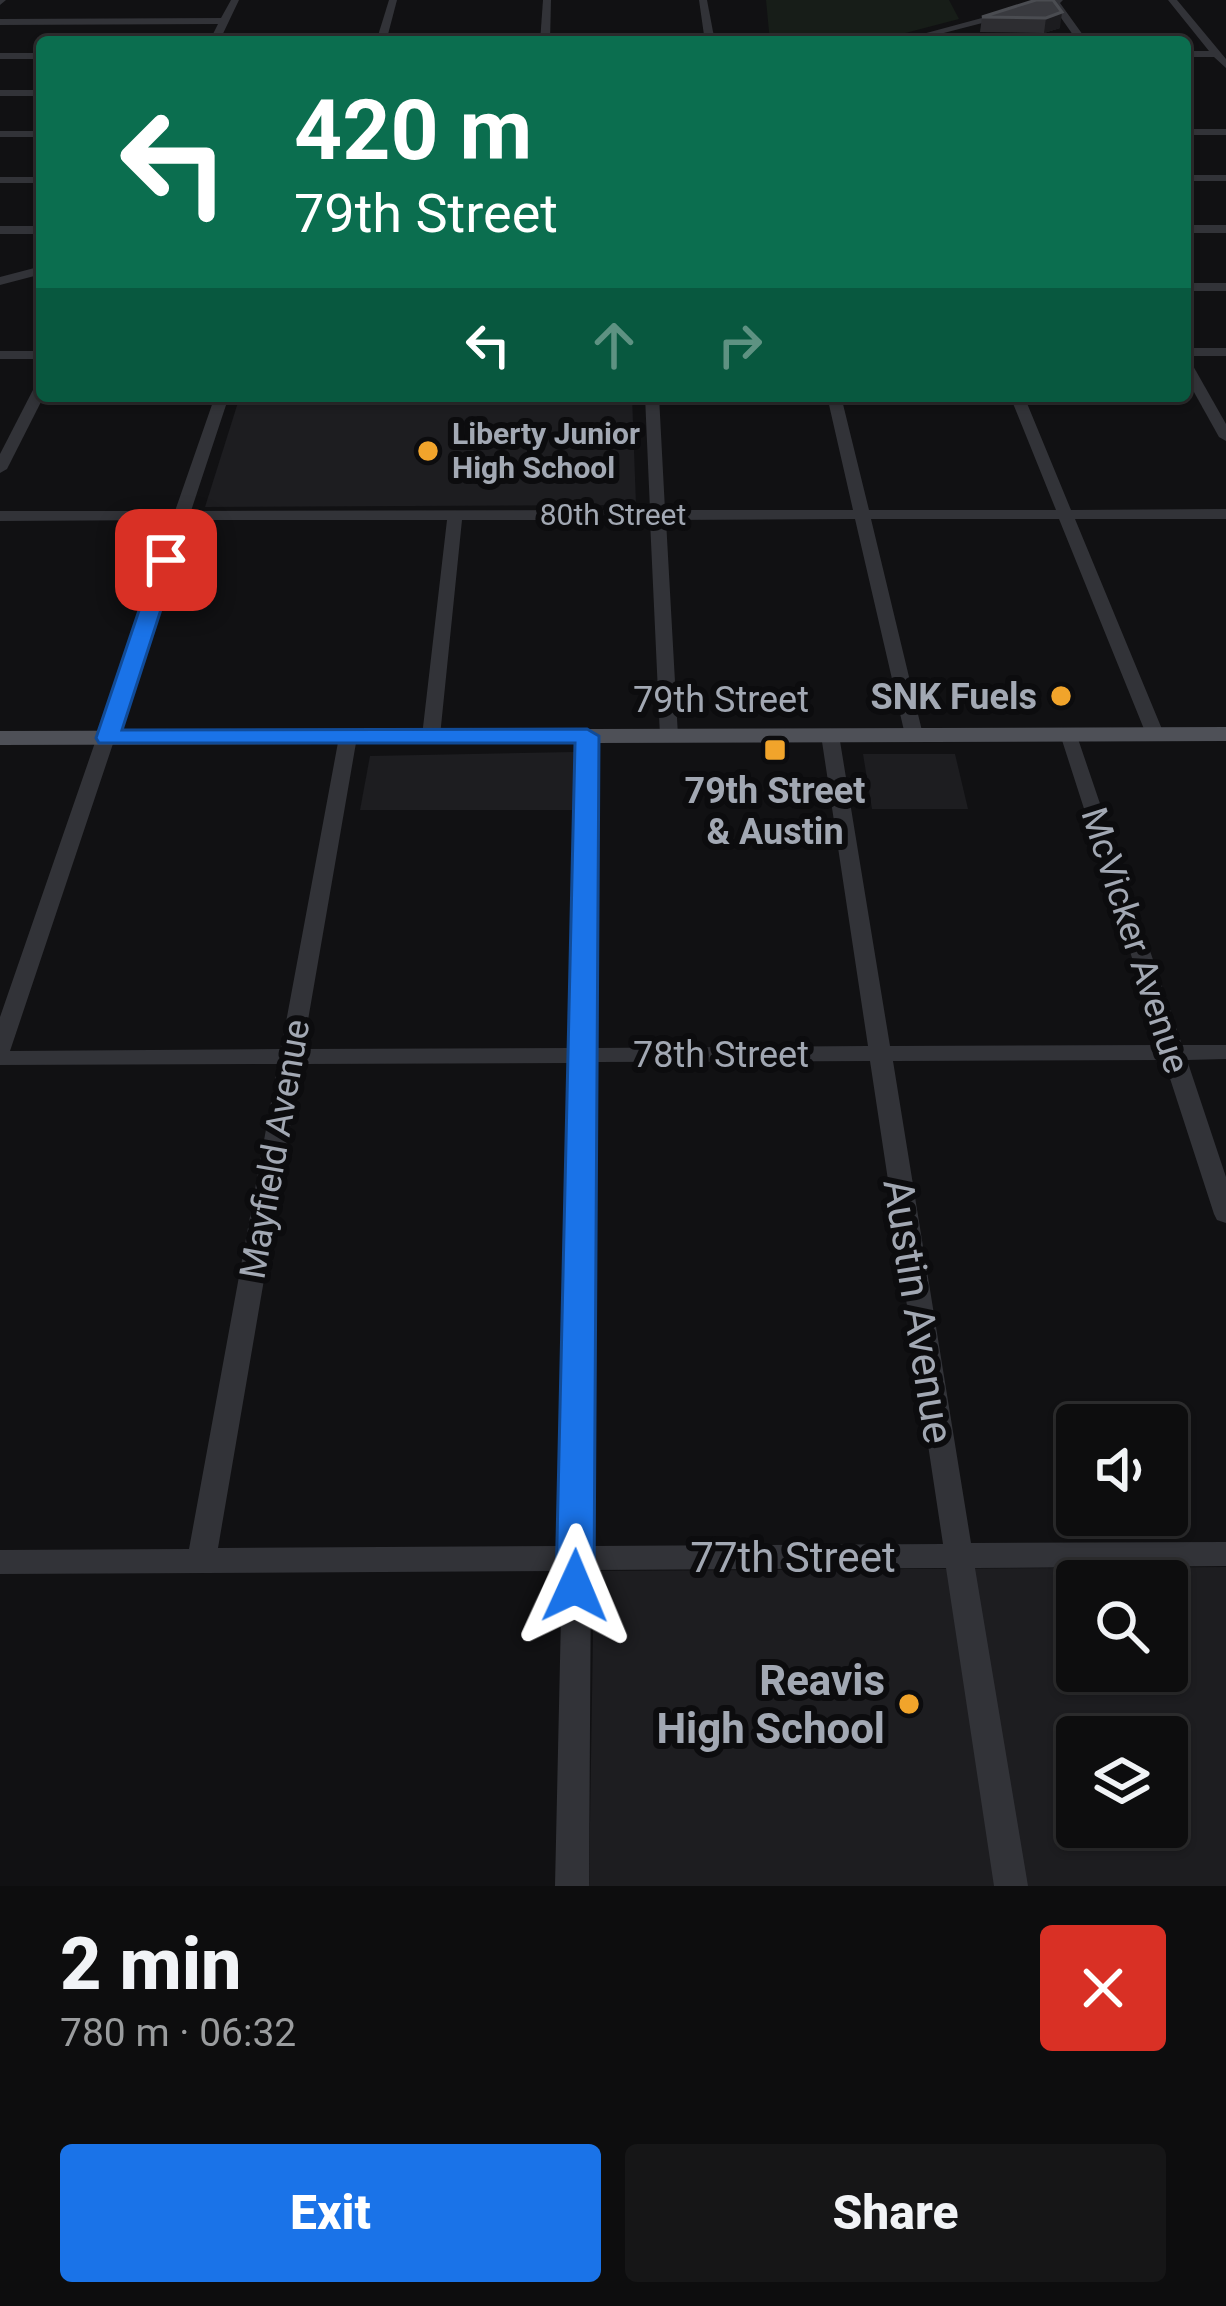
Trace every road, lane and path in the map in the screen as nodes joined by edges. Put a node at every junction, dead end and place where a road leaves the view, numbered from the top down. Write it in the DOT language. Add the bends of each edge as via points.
graph roads {
  1 [pos="235,0"];
  2 [pos="393,0"];
  3 [pos="547,0"];
  4 [pos="703,0"];
  5 [pos="1172,0"];
  6 [pos="1057,1"];
  7 [pos="225,21"];
  8 [pos="0,22"];
  9 [pos="217,36"];
  10 [pos="383,36"];
  11 [pos="545,36"];
  12 [pos="709,36"];
  13 [pos="921,36"];
  14 [pos="1079,36"];
  15 [pos="1191,54"];
  16 [pos="1217,54"];
  17 [pos="0,56"];
  18 [pos="36,56"];
  19 [pos="1226,64"];
  20 [pos="0,93"];
  21 [pos="36,93"];
  22 [pos="1191,132"];
  23 [pos="1226,132"];
  24 [pos="0,134"];
  25 [pos="36,134"];
  26 [pos="1191,178"];
  27 [pos="1226,178"];
  28 [pos="0,180"];
  29 [pos="36,180"];
  30 [pos="1226,229"];
  31 [pos="0,230"];
  32 [pos="36,230"];
  33 [pos="1191,230"];
  34 [pos="36,272"];
  35 [pos="0,284"];
  36 [pos="36,287"];
  37 [pos="1191,287"];
  38 [pos="1226,287"];
  39 [pos="1191,352"];
  40 [pos="1226,352"];
  41 [pos="36,355"];
  42 [pos="0,356"];
  43 [pos="1191,374"];
  44 [pos="36,398"];
  45 [pos="220,402"];
  46 [pos="652,402"];
  47 [pos="835,402"];
  48 [pos="1019,402"];
  49 [pos="1224,430"];
  50 [pos="0,470"];
  51 [pos="861,514"];
  52 [pos="1066,514"];
  53 [pos="1226,514"];
  54 [pos="659,515"];
  55 [pos="0,516"];
  56 [pos="455,516"];
  57 [pos="182,517"];
  58 [pos="1069,734"];
  59 [pos="1155,734"];
  60 [pos="1226,734"];
  61 [pos="830,735"];
  62 [pos="914,735"];
  63 [pos="431,736"];
  64 [pos="587,736"];
  65 [pos="669,736"];
  66 [pos="348,737"];
  67 [pos="0,738"];
  68 [pos="108,738"];
  69 [pos="1173,1052"];
  70 [pos="1226,1052"];
  71 [pos="0,1053"];
  72 [pos="879,1053"];
  73 [pos="583,1054"];
  74 [pos="291,1057"];
  75 [pos="1226,1214"];
  76 [pos="1226,1554"];
  77 [pos="957,1556"];
  78 [pos="576,1559"];
  79 [pos="201,1561"];
  80 [pos="0,1562"];
  81 [pos="572,1886"];
  82 [pos="1011,1886"];
  1 -- 7 [label="street"];
  2 -- 10 [label="street"];
  3 -- 11 [label="street"];
  4 -- 12 [label="street"];
  5 -- 16 [label="street"];
  6 -- 13 [label="street"];
  6 -- 14 [label="street"];
  7 -- 8 [label="street"];
  7 -- 9 [label="street"];
  15 -- 16 [label="street"];
  16 -- 19 [label="street"];
  17 -- 18 [label="street"];
  20 -- 21 [label="street"];
  22 -- 23 [label="street"];
  24 -- 25 [label="street"];
  26 -- 27 [label="street"];
  28 -- 29 [label="street"];
  30 -- 33 [label="street"];
  31 -- 32 [label="street"];
  34 -- 35 [label="street"];
  35 -- 36 [label="street"];
  37 -- 38 [label="street"];
  39 -- 40 [label="street"];
  41 -- 42 [label="street"];
  43 -- 49 [label="street"];
  44 -- 50 [label="street"];
  45 -- 57 [label="street"];
  46 -- 54 [label="street"];
  47 -- 51 [label="street"];
  48 -- 52 [label="street"];
  51 -- 52 [label="street, 80th Street"];
  51 -- 54 [label="street, 80th Street"];
  51 -- 62 [label="street"];
  52 -- 53 [label="street, 80th Street"];
  52 -- 59 [label="street"];
  54 -- 56 [label="street, 80th Street"];
  54 -- 65 [label="street"];
  55 -- 57 [label="street, 80th Street"];
  56 -- 57 [label="street, 80th Street"];
  56 -- 63 [label="street"];
  57 -- 68 [label="street"];
  58 -- 59 [label="main road, 79th Street"];
  58 -- 62 [label="main road, 79th Street"];
  58 -- 69 [label="street, McVicker Avenue"];
  59 -- 60 [label="main road, 79th Street"];
  61 -- 62 [label="main road, 79th Street"];
  61 -- 65 [label="main road, 79th Street"];
  61 -- 72 [label="street, Austin Avenue"];
  63 -- 64 [label="main road, 79th Street"];
  63 -- 66 [label="main road, 79th Street"];
  64 -- 65 [label="main road, 79th Street"];
  64 -- 73 [label="street"];
  66 -- 68 [label="main road, 79th Street"];
  66 -- 74 [label="street, Mayfield Avenue"];
  67 -- 68 [label="main road, 79th Street"];
  68 -- 71 [label="street"];
  69 -- 70 [label="street, 78th Street"];
  69 -- 72 [label="street, 78th Street"];
  69 -- 75 [label="street, McVicker Avenue"];
  71 -- 74 [label="street, 78th Street"];
  72 -- 73 [label="street, 78th Street"];
  72 -- 77 [label="street, Austin Avenue"];
  73 -- 74 [label="street, 78th Street"];
  73 -- 78 [label="street"];
  74 -- 79 [label="street, Mayfield Avenue"];
  76 -- 77 [label="street, 77th Street"];
  77 -- 78 [label="street, 77th Street"];
  77 -- 82 [label="street, Austin Avenue"];
  78 -- 79 [label="street, 77th Street"];
  78 -- 81 [label="street"];
  79 -- 80 [label="street, 77th Street"];
}
